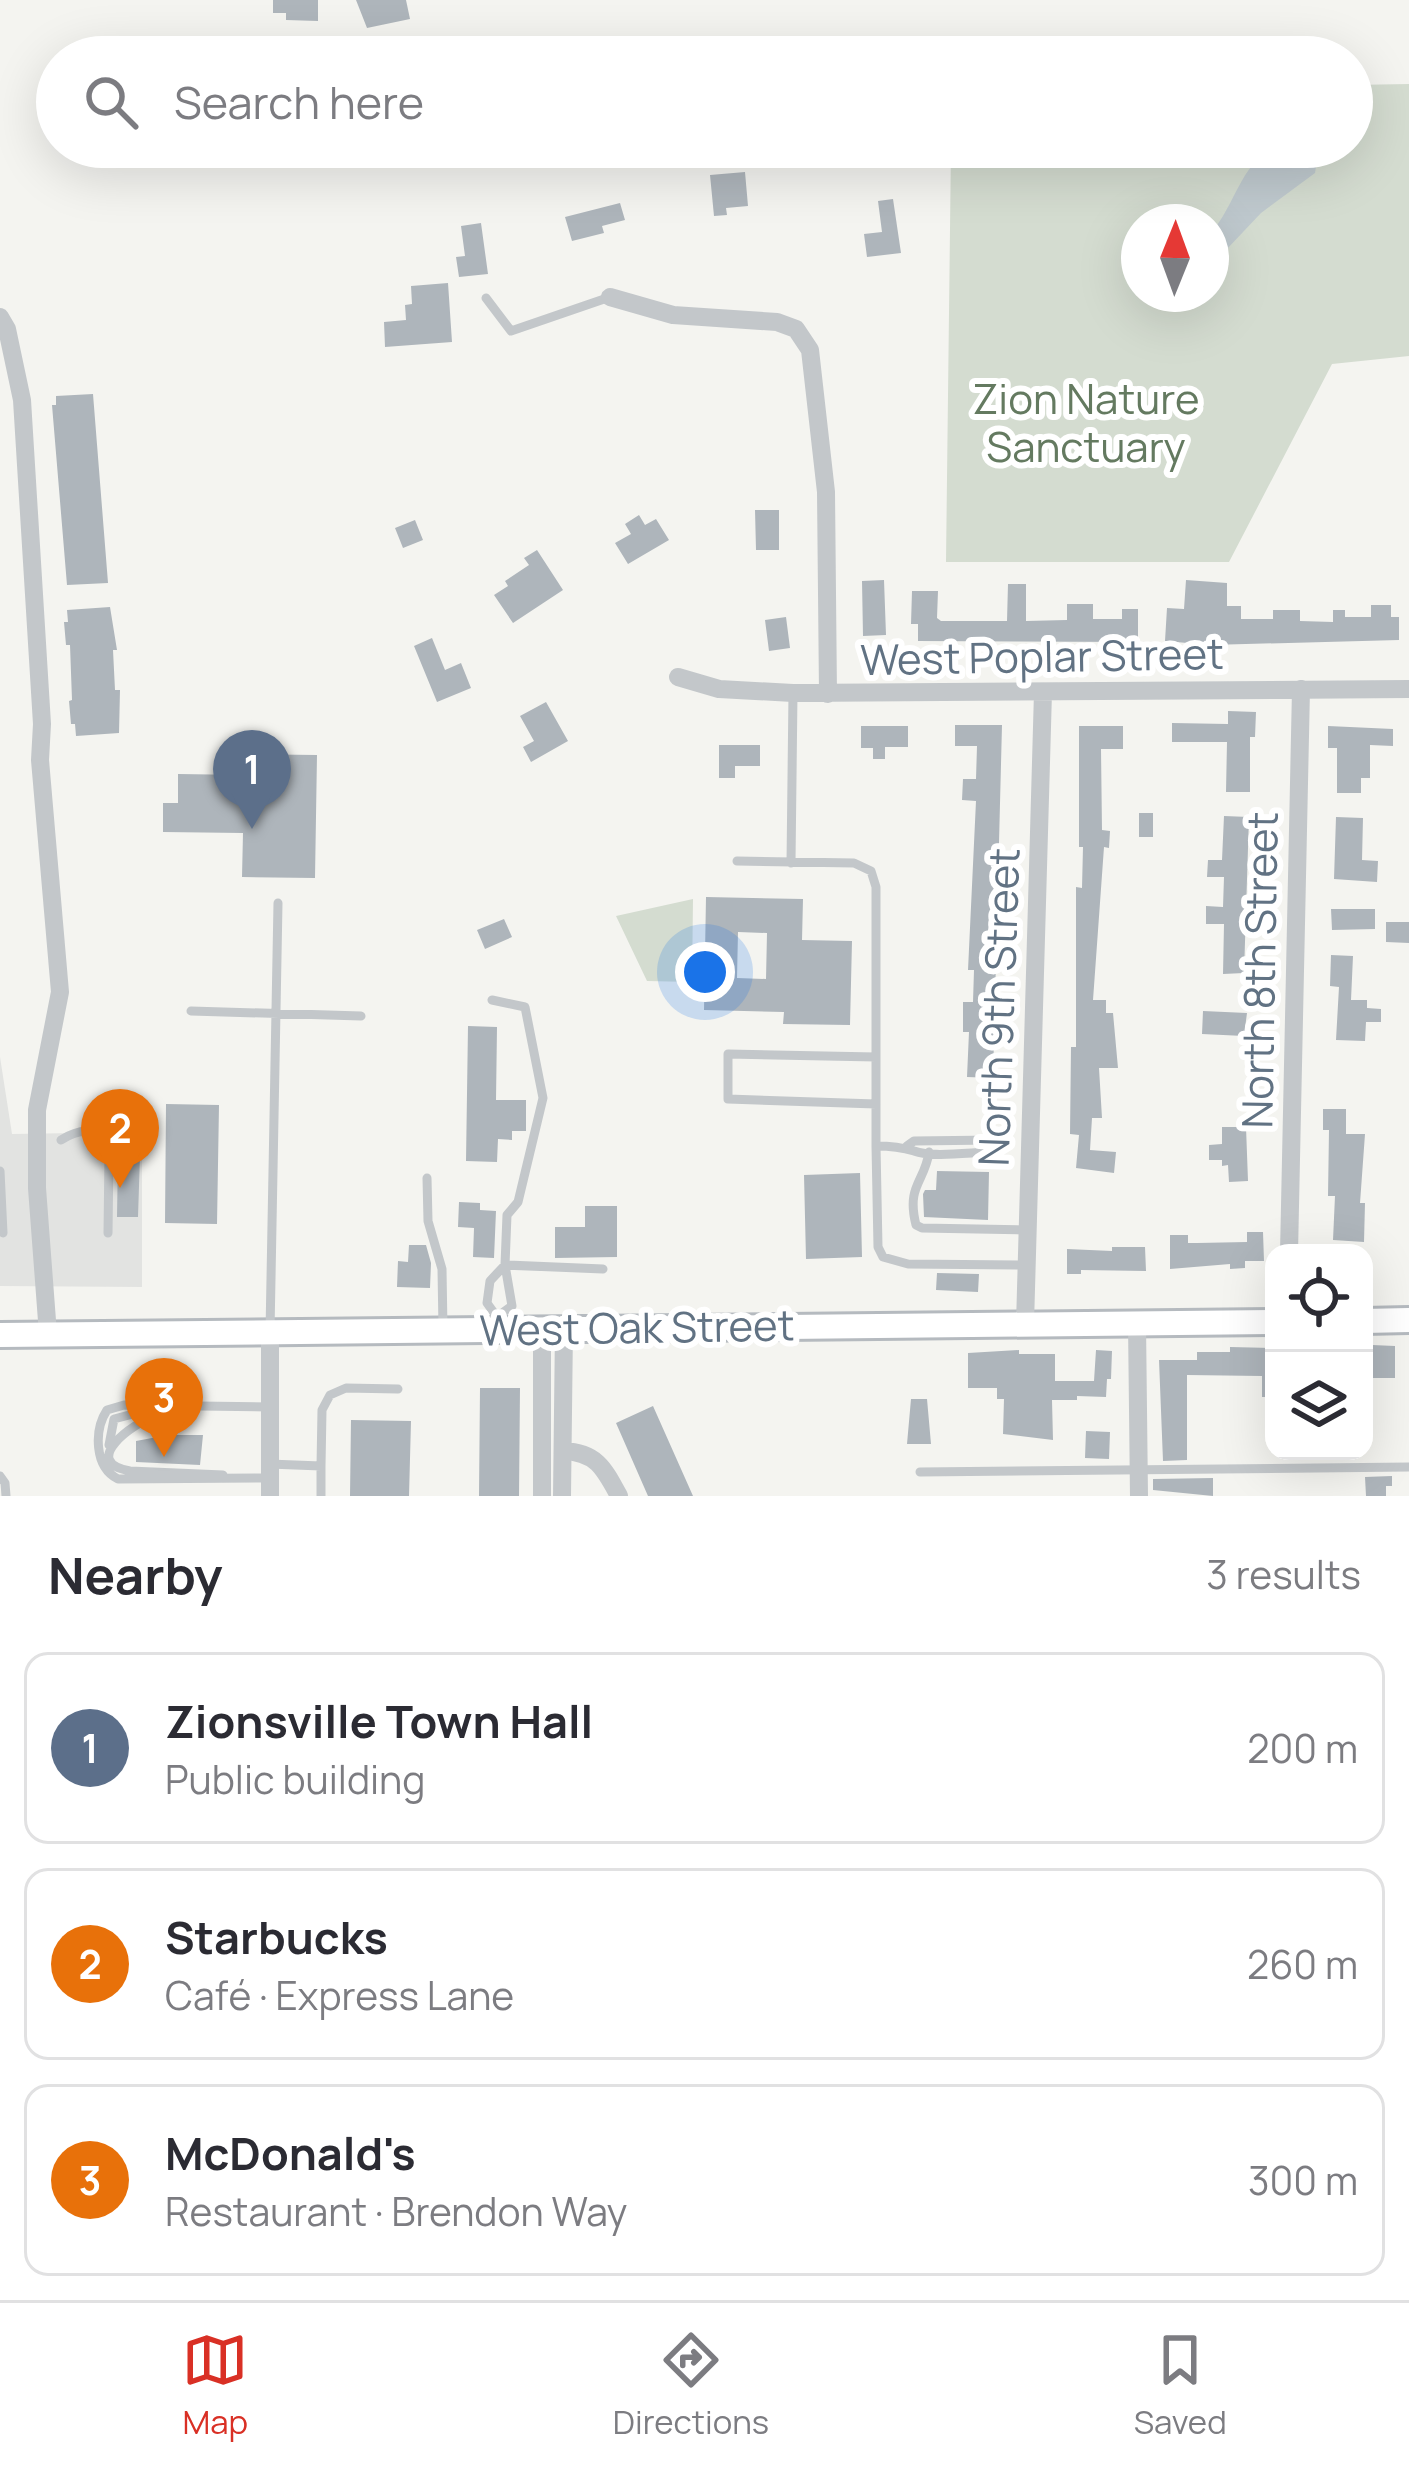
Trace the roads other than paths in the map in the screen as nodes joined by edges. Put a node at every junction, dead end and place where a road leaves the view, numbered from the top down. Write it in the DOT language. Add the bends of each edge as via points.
graph roads {
  1 [pos="610,297"];
  2 [pos="486,298"];
  3 [pos="0,317"];
  4 [pos="678,677"];
  5 [pos="1301,688"];
  6 [pos="1409,689"];
  7 [pos="1043,692"];
  8 [pos="793,694"];
  9 [pos="828,694"];
  10 [pos="737,861"];
  11 [pos="791,862"];
  12 [pos="278,903"];
  13 [pos="492,1000"];
  14 [pos="191,1011"];
  15 [pos="276,1014"];
  16 [pos="362,1016"];
  17 [pos="876,1058"];
  18 [pos="876,1104"];
  19 [pos="62,1140"];
  20 [pos="876,1145"];
  21 [pos="1000,1145"];
  22 [pos="1029,1145"];
  23 [pos="907,1146"];
  24 [pos="929,1152"];
  25 [pos="0,1171"];
  26 [pos="428,1178"];
  27 [pos="1028,1229"];
  28 [pos="3,1233"];
  29 [pos="108,1233"];
  30 [pos="1289,1244"];
  31 [pos="505,1265"];
  32 [pos="1027,1265"];
  33 [pos="603,1269"];
  34 [pos="1409,1320"];
  35 [pos="1373,1321"];
  36 [pos="1265,1322"];
  37 [pos="498,1323"];
  38 [pos="1137,1323"];
  39 [pos="1025,1324"];
  40 [pos="442,1329"];
  41 [pos="553,1329"];
  42 [pos="270,1331"];
  43 [pos="48,1334"];
  44 [pos="0,1335"];
  45 [pos="398,1389"];
  46 [pos="163,1406"];
  47 [pos="202,1406"];
  48 [pos="271,1407"];
  49 [pos="109,1451"];
  50 [pos="562,1451"];
  51 [pos="321,1466"];
  52 [pos="1409,1467"];
  53 [pos="1138,1469"];
  54 [pos="920,1472"];
  55 [pos="0,1476"];
  56 [pos="232,1478"];
  57 [pos="270,1480"];
  58 [pos="5,1496"];
  59 [pos="321,1496"];
  60 [pos="542,1496"];
  61 [pos="562,1496"];
  62 [pos="619,1496"];
  63 [pos="1139,1496"];
  1 -- 2 [label="lane" via="512,332"];
  1 -- 9 [label="street" via="673,315 777,322 806,344 826,492"];
  3 -- 43 [label="street" via="22,400 60,992 37,1110"];
  4 -- 8 [label="street, West Poplar Street"];
  5 -- 6 [label="street, West Poplar Street"];
  5 -- 7 [label="street, West Poplar Street"];
  5 -- 30 [label="street, North 8th Street"];
  7 -- 9 [label="street, West Poplar Street"];
  7 -- 22 [label="street, North 9th Street"];
  8 -- 9 [label="street, West Poplar Street"];
  8 -- 11 [label="lane"];
  10 -- 11 [label="lane"];
  11 -- 17 [label="lane" via="854,863 871,871"];
  12 -- 15 [label="lane"];
  13 -- 31 [label="lane" via="525,1007 543,1098 518,1202 506,1215"];
  14 -- 15 [label="lane"];
  15 -- 16 [label="lane"];
  15 -- 42 [label="lane"];
  17 -- 18 [label="lane"];
  17 -- 18 [label="lane" via="728,1054 728,1099"];
  18 -- 20 [label="lane"];
  19 -- 29 [label="lane" via="91,1131 106,1138"];
  20 -- 23 [label="lane"];
  20 -- 32 [label="lane" via="883,1257"];
  21 -- 22 [label="lane"];
  21 -- 23 [label="lane"];
  21 -- 24 [label="lane" via="994,1152"];
  22 -- 27 [label="street, North 9th Street"];
  23 -- 24 [label="lane"];
  24 -- 27 [label="lane" via="914,1184 916,1225"];
  25 -- 28 [label="lane"];
  26 -- 40 [label="lane"];
  27 -- 32 [label="street, North 9th Street"];
  31 -- 33 [label="lane"];
  31 -- 37 [label="lane" via="512,1306"];
  31 -- 37 [label="lane" via="490,1281 487,1303"];
  32 -- 39 [label="street, North 9th Street"];
  34 -- 35 [label="main road"];
  36 -- 38 [label="main road, West Oak Street"];
  37 -- 40 [label="main road, West Oak Street"];
  37 -- 41 [label="main road, West Oak Street"];
  38 -- 39 [label="main road, West Oak Street"];
  38 -- 53 [label="street"];
  39 -- 41 [label="main road, West Oak Street"];
  40 -- 42 [label="main road, West Oak Street"];
  41 -- 50 [label="street"];
  41 -- 60 [label="street"];
  42 -- 43 [label="main road, West Oak Street"];
  42 -- 48 [label="street"];
  43 -- 44 [label="main road, West Oak Street"];
  45 -- 51 [label="lane" via="330,1395 322,1410"];
  46 -- 47 [label="lane"];
  46 -- 49 [label="lane" via="114,1419"];
  46 -- 56 [label="lane" via="107,1410 99,1454 108,1474"];
  47 -- 48 [label="lane"];
  47 -- 49 [label="lane" via="156,1415 115,1438"];
  48 -- 57 [label="street"];
  49 -- 56 [label="lane" via="120,1470"];
  50 -- 61 [label="street"];
  50 -- 62 [label="street" via="591,1454"];
  51 -- 57 [label="lane"];
  51 -- 59 [label="lane"];
  52 -- 53 [label="lane"];
  53 -- 54 [label="lane"];
  53 -- 63 [label="street"];
  55 -- 58 [label="lane"];
  56 -- 57 [label="lane"];
}
